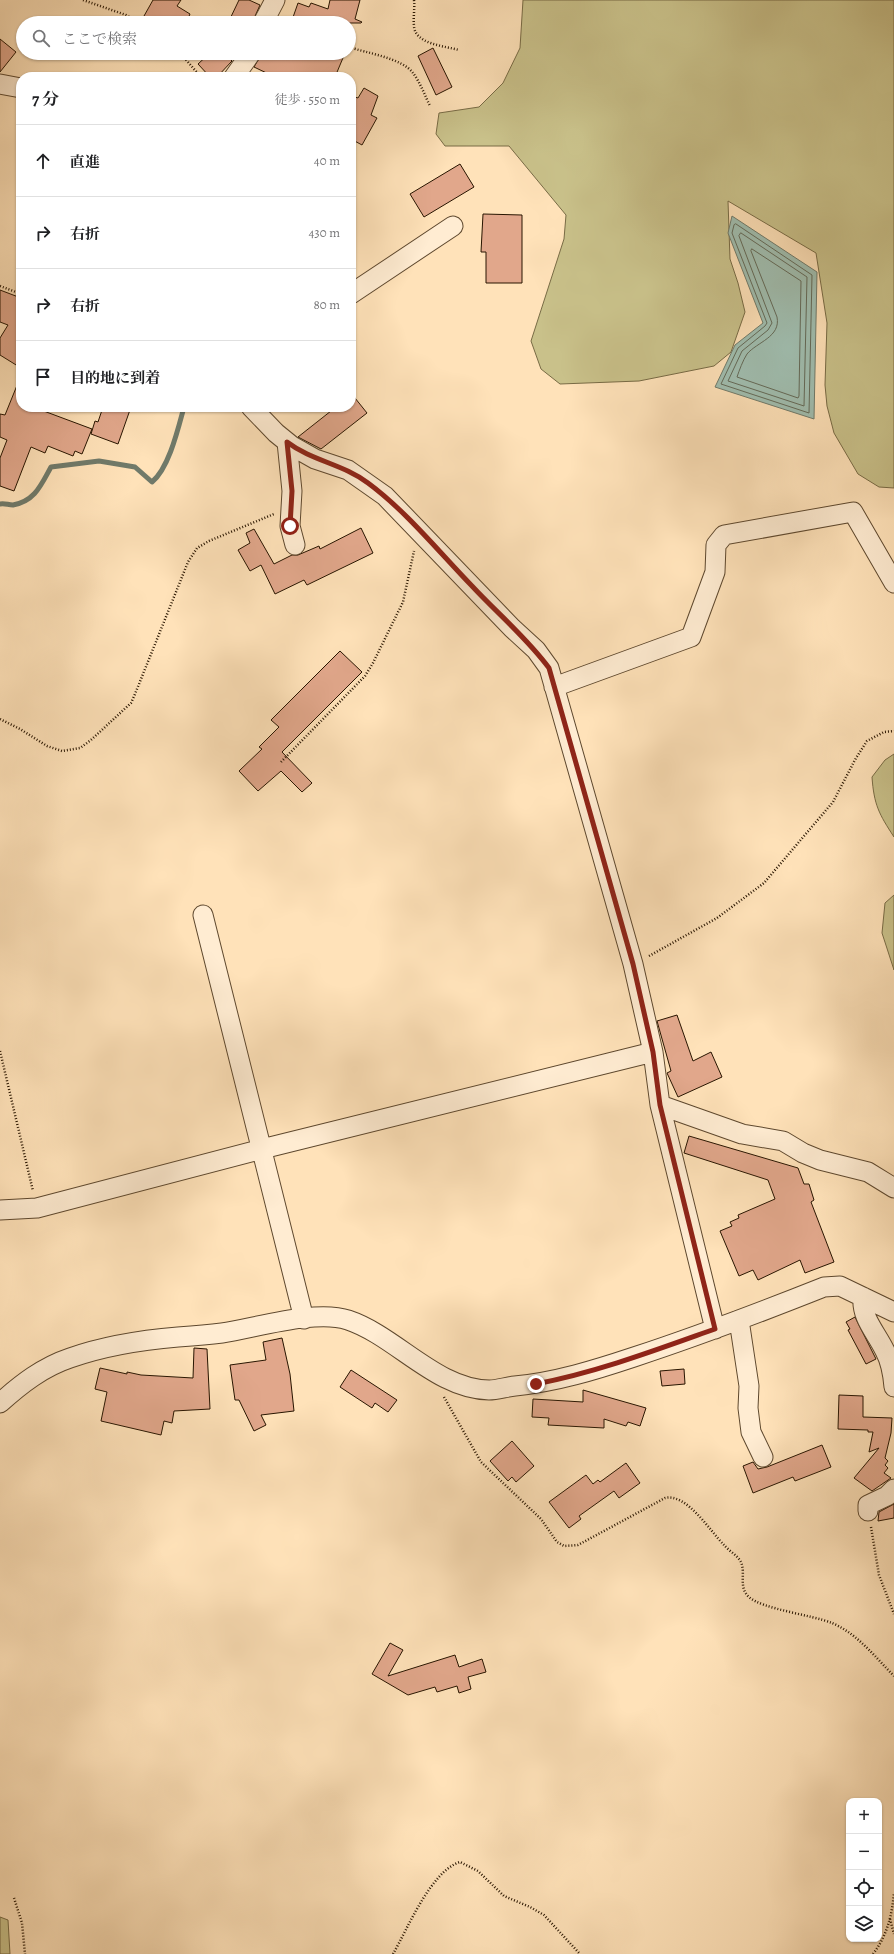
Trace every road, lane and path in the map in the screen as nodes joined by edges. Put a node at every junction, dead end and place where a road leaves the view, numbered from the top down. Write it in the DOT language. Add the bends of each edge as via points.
graph roads {
  1 [pos="83,0"];
  2 [pos="275,0"];
  3 [pos="414,0"];
  4 [pos="128,16"];
  5 [pos="267,16"];
  6 [pos="356,49"];
  7 [pos="459,50"];
  8 [pos="186,60"];
  9 [pos="246,60"];
  10 [pos="197,72"];
  11 [pos="238,72"];
  12 [pos="0,84"];
  13 [pos="16,87"];
  14 [pos="430,106"];
  15 [pos="453,226"];
  16 [pos="0,286"];
  17 [pos="356,291"];
  18 [pos="16,292"];
  19 [pos="255,412"];
  20 [pos="287,442"];
  21 [pos="291,507"];
  22 [pos="418,530"];
  23 [pos="295,545"];
  24 [pos="894,583"];
  25 [pos="554,687"];
  26 [pos="0,719"];
  27 [pos="894,731"];
  28 [pos="281,762"];
  29 [pos="203,915"];
  30 [pos="633,964"];
  31 [pos="0,1051"];
  32 [pos="653,1052"];
  33 [pos="660,1105"];
  34 [pos="262,1149"];
  35 [pos="894,1188"];
  36 [pos="37,1208"];
  37 [pos="0,1210"];
  38 [pos="863,1296"];
  39 [pos="894,1312"];
  40 [pos="304,1318"];
  41 [pos="738,1320"];
  42 [pos="715,1329"];
  43 [pos="438,1373"];
  44 [pos="894,1388"];
  45 [pos="0,1403"];
  46 [pos="763,1457"];
  47 [pos="894,1489"];
  48 [pos="868,1511"];
  49 [pos="894,1614"];
  50 [pos="894,1676"];
  51 [pos="894,1893"];
  52 [pos="14,1898"];
  53 [pos="890,1918"];
  54 [pos="894,1934"];
  55 [pos="25,1954"];
  56 [pos="393,1954"];
  57 [pos="580,1954"];
  58 [pos="873,1954"];
  1 -- 4 [label="path"];
  2 -- 5 [label="street"];
  3 -- 7 [label="path" via="416,33 427,41"];
  6 -- 14 [label="path" via="391,60 413,72"];
  8 -- 10 [label="path"];
  9 -- 11 [label="street"];
  12 -- 13 [label="street"];
  15 -- 17 [label="street"];
  16 -- 18 [label="path"];
  19 -- 20 [label="street"];
  20 -- 21 [label="street"];
  20 -- 22 [label="street" via="315,459 348,470 367,482 385,496"];
  21 -- 23 [label="street" via="290,526"];
  21 -- 26 [label="path" via="197,548 188,562 131,703 91,740 80,748 62,751 42,744"];
  22 -- 25 [label="street" via="536,650 549,668"];
  22 -- 28 [label="path" via="403,602 373,663 365,676"];
  24 -- 25 [label="street" via="853,512 724,535 716,545 715,572 691,637"];
  25 -- 30 [label="street"];
  27 -- 30 [label="path" via="884,732 867,741 833,802 764,883 717,918"];
  29 -- 34 [label="street"];
  30 -- 32 [label="street"];
  31 -- 36 [label="path"];
  32 -- 33 [label="street"];
  32 -- 34 [label="street"];
  33 -- 35 [label="street" via="742,1134 783,1141 803,1154 868,1172"];
  33 -- 42 [label="street"];
  34 -- 36 [label="street"];
  34 -- 40 [label="street"];
  36 -- 37 [label="street"];
  38 -- 39 [label="street"];
  38 -- 41 [label="street" via="840,1286 824,1287"];
  38 -- 44 [label="street" via="864,1314 887,1355"];
  40 -- 43 [label="street" via="332,1317 348,1320 384,1338"];
  40 -- 45 [label="street" via="220,1333 129,1344 85,1354 44,1369"];
  41 -- 42 [label="street"];
  41 -- 46 [label="street" via="749,1386 751,1432"];
  42 -- 43 [label="street" via="599,1369 536,1384 490,1390 460,1384"];
  43 -- 50 [label="path" via="445,1399 481,1462 541,1520 557,1542 564,1546 578,1545 665,1498 677,1498 689,1506 741,1563 743,1589 749,1597 764,1604 822,1620 851,1633"];
  47 -- 48 [label="street" via="887,1496 868,1505"];
  48 -- 49 [label="path" via="879,1575"];
  51 -- 53 [label="path"];
  52 -- 55 [label="path" via="22,1923"];
  53 -- 54 [label="path"];
  53 -- 58 [label="path" via="884,1939"];
  56 -- 57 [label="path" via="434,1881 445,1870 460,1862 478,1871 504,1896 530,1906 544,1915"];
}
